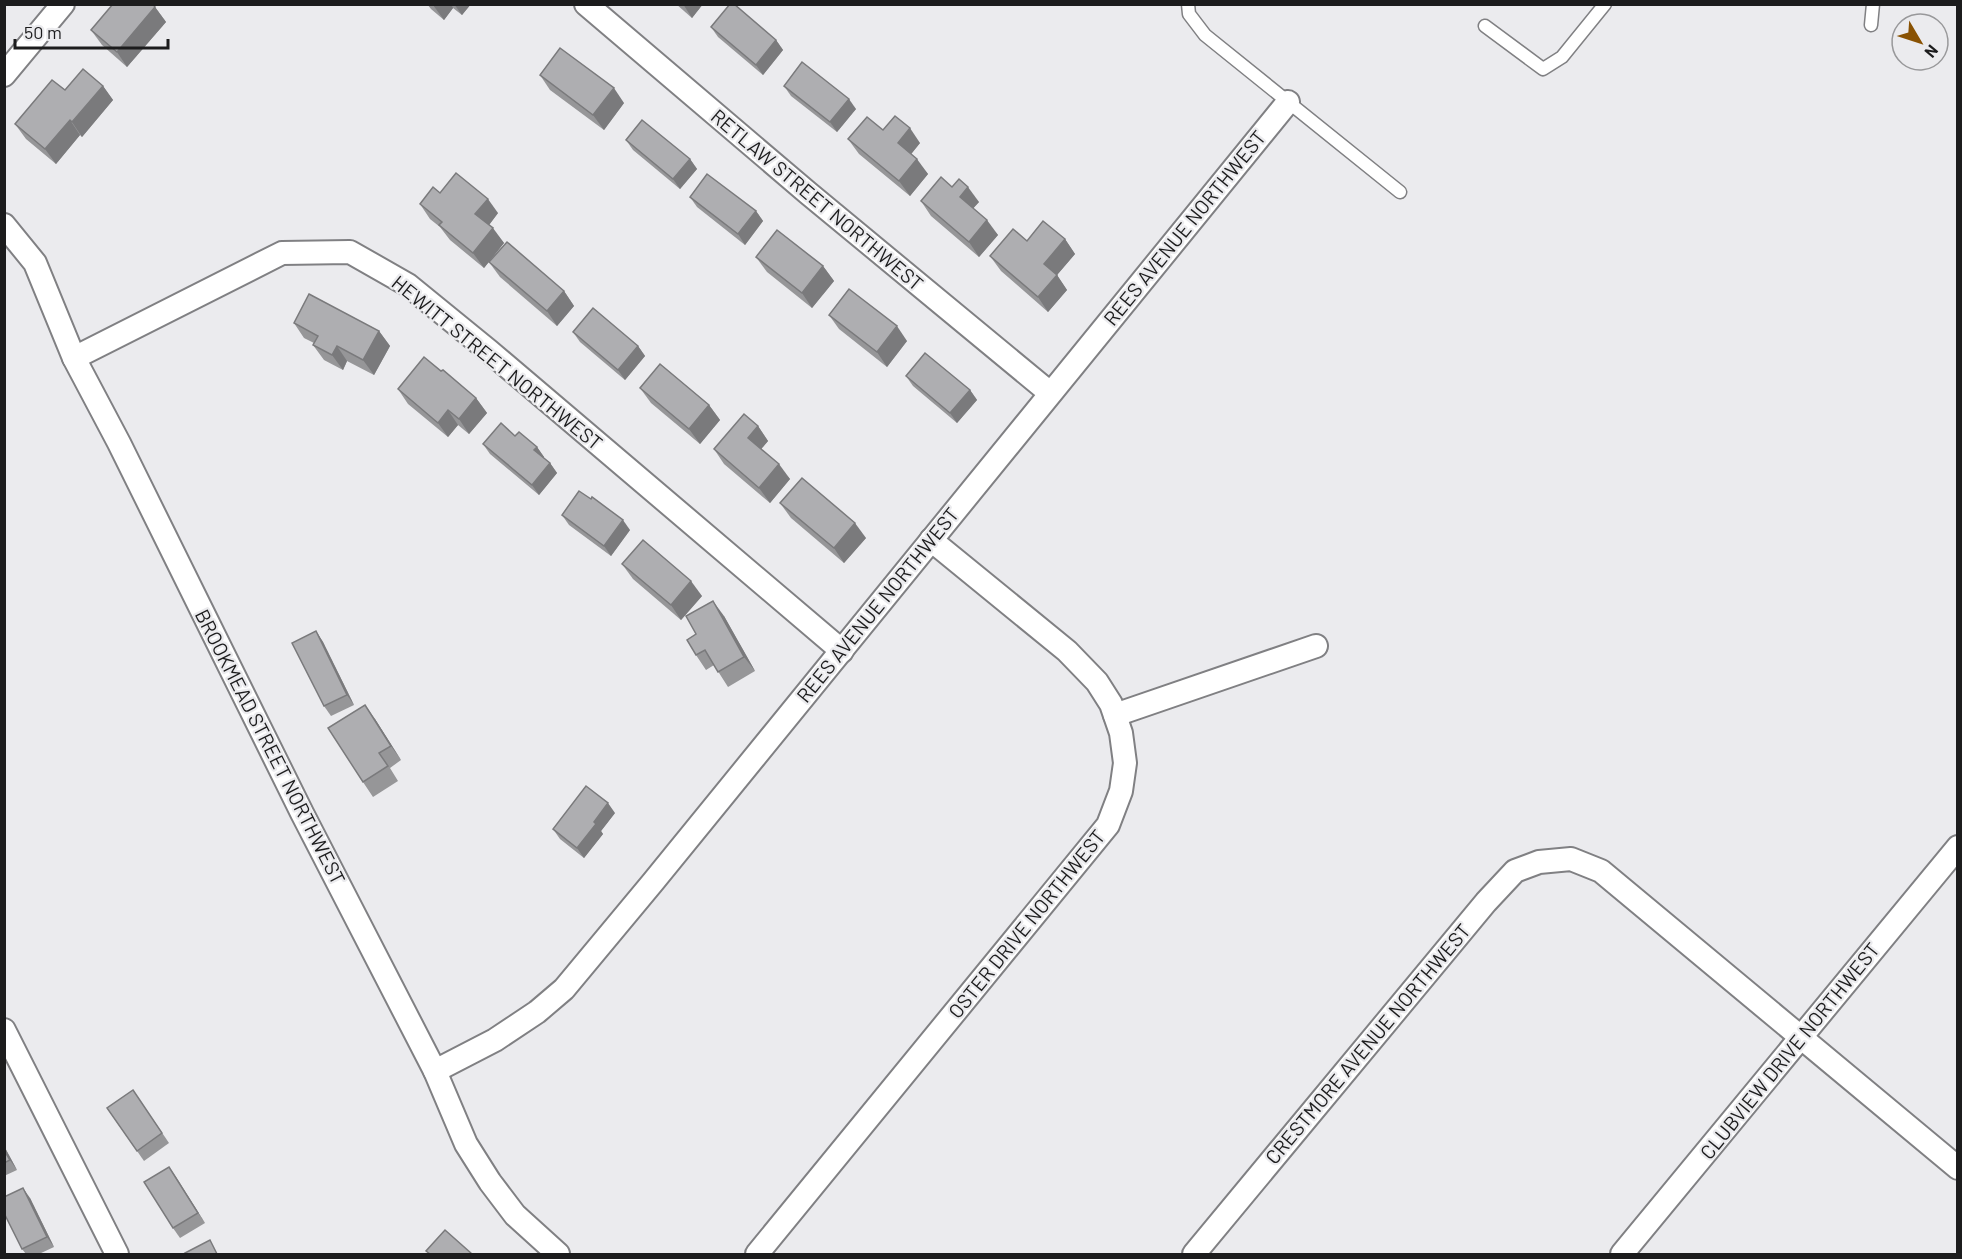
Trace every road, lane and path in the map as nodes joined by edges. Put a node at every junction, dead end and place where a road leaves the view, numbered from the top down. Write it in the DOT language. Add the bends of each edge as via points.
graph roads {
  1 [pos="63,4"];
  2 [pos="586,4"];
  3 [pos="1188,4"];
  4 [pos="1605,4"];
  5 [pos="1873,4"];
  6 [pos="1871,24"];
  7 [pos="1485,26"];
  8 [pos="4,75"];
  9 [pos="1288,102"];
  10 [pos="1400,192"];
  11 [pos="4,225"];
  12 [pos="74,358"];
  13 [pos="1050,393"];
  14 [pos="931,540"];
  15 [pos="1316,646"];
  16 [pos="842,651"];
  17 [pos="1115,715"];
  18 [pos="1958,847"];
  19 [pos="4,1030"];
  20 [pos="1801,1038"];
  21 [pos="435,1071"];
  22 [pos="1958,1168"];
  23 [pos="117,1254"];
  24 [pos="558,1254"];
  25 [pos="758,1254"];
  26 [pos="1194,1254"];
  27 [pos="1622,1254"];
  1 -- 8 [label="street"];
  2 -- 13 [label="street, RETLAW STREET NORTHWEST"];
  3 -- 9 [label="lane" via="1189,14 1205,35"];
  4 -- 7 [label="lane" via="1562,57 1543,69"];
  5 -- 6 [label="lane"];
  9 -- 10 [label="lane"];
  9 -- 13 [label="street, REES AVENUE NORTHWEST"];
  11 -- 12 [label="street, BROOKMEAD STREET NORTHWEST" via="35,263"];
  12 -- 16 [label="street, HEWITT STREET NORTHWEST" via="282,253 350,252 408,285"];
  12 -- 21 [label="street, BROOKMEAD STREET NORTHWEST"];
  13 -- 14 [label="street, REES AVENUE NORTHWEST"];
  14 -- 16 [label="street, REES AVENUE NORTHWEST"];
  14 -- 17 [label="street, OSTER DRIVE NORTHWEST" via="1067,651 1097,682"];
  15 -- 17 [label="street"];
  16 -- 21 [label="street, REES AVENUE NORTHWEST" via="564,989 495,1040"];
  17 -- 25 [label="street, OSTER DRIVE NORTHWEST" via="1125,763 1121,791 1108,825"];
  18 -- 20 [label="street, CLUBVIEW DRIVE NORTHWEST"];
  19 -- 23 [label="street"];
  20 -- 22 [label="street"];
  20 -- 26 [label="street, CRESTMORE AVENUE NORTHWEST" via="1601,871 1571,859 1539,862 1515,871 1486,902"];
  20 -- 27 [label="street, CLUBVIEW DRIVE NORTHWEST"];
  21 -- 24 [label="street, BROOKMEAD STREET NORTHWEST" via="466,1144 490,1182 515,1215"];
}
